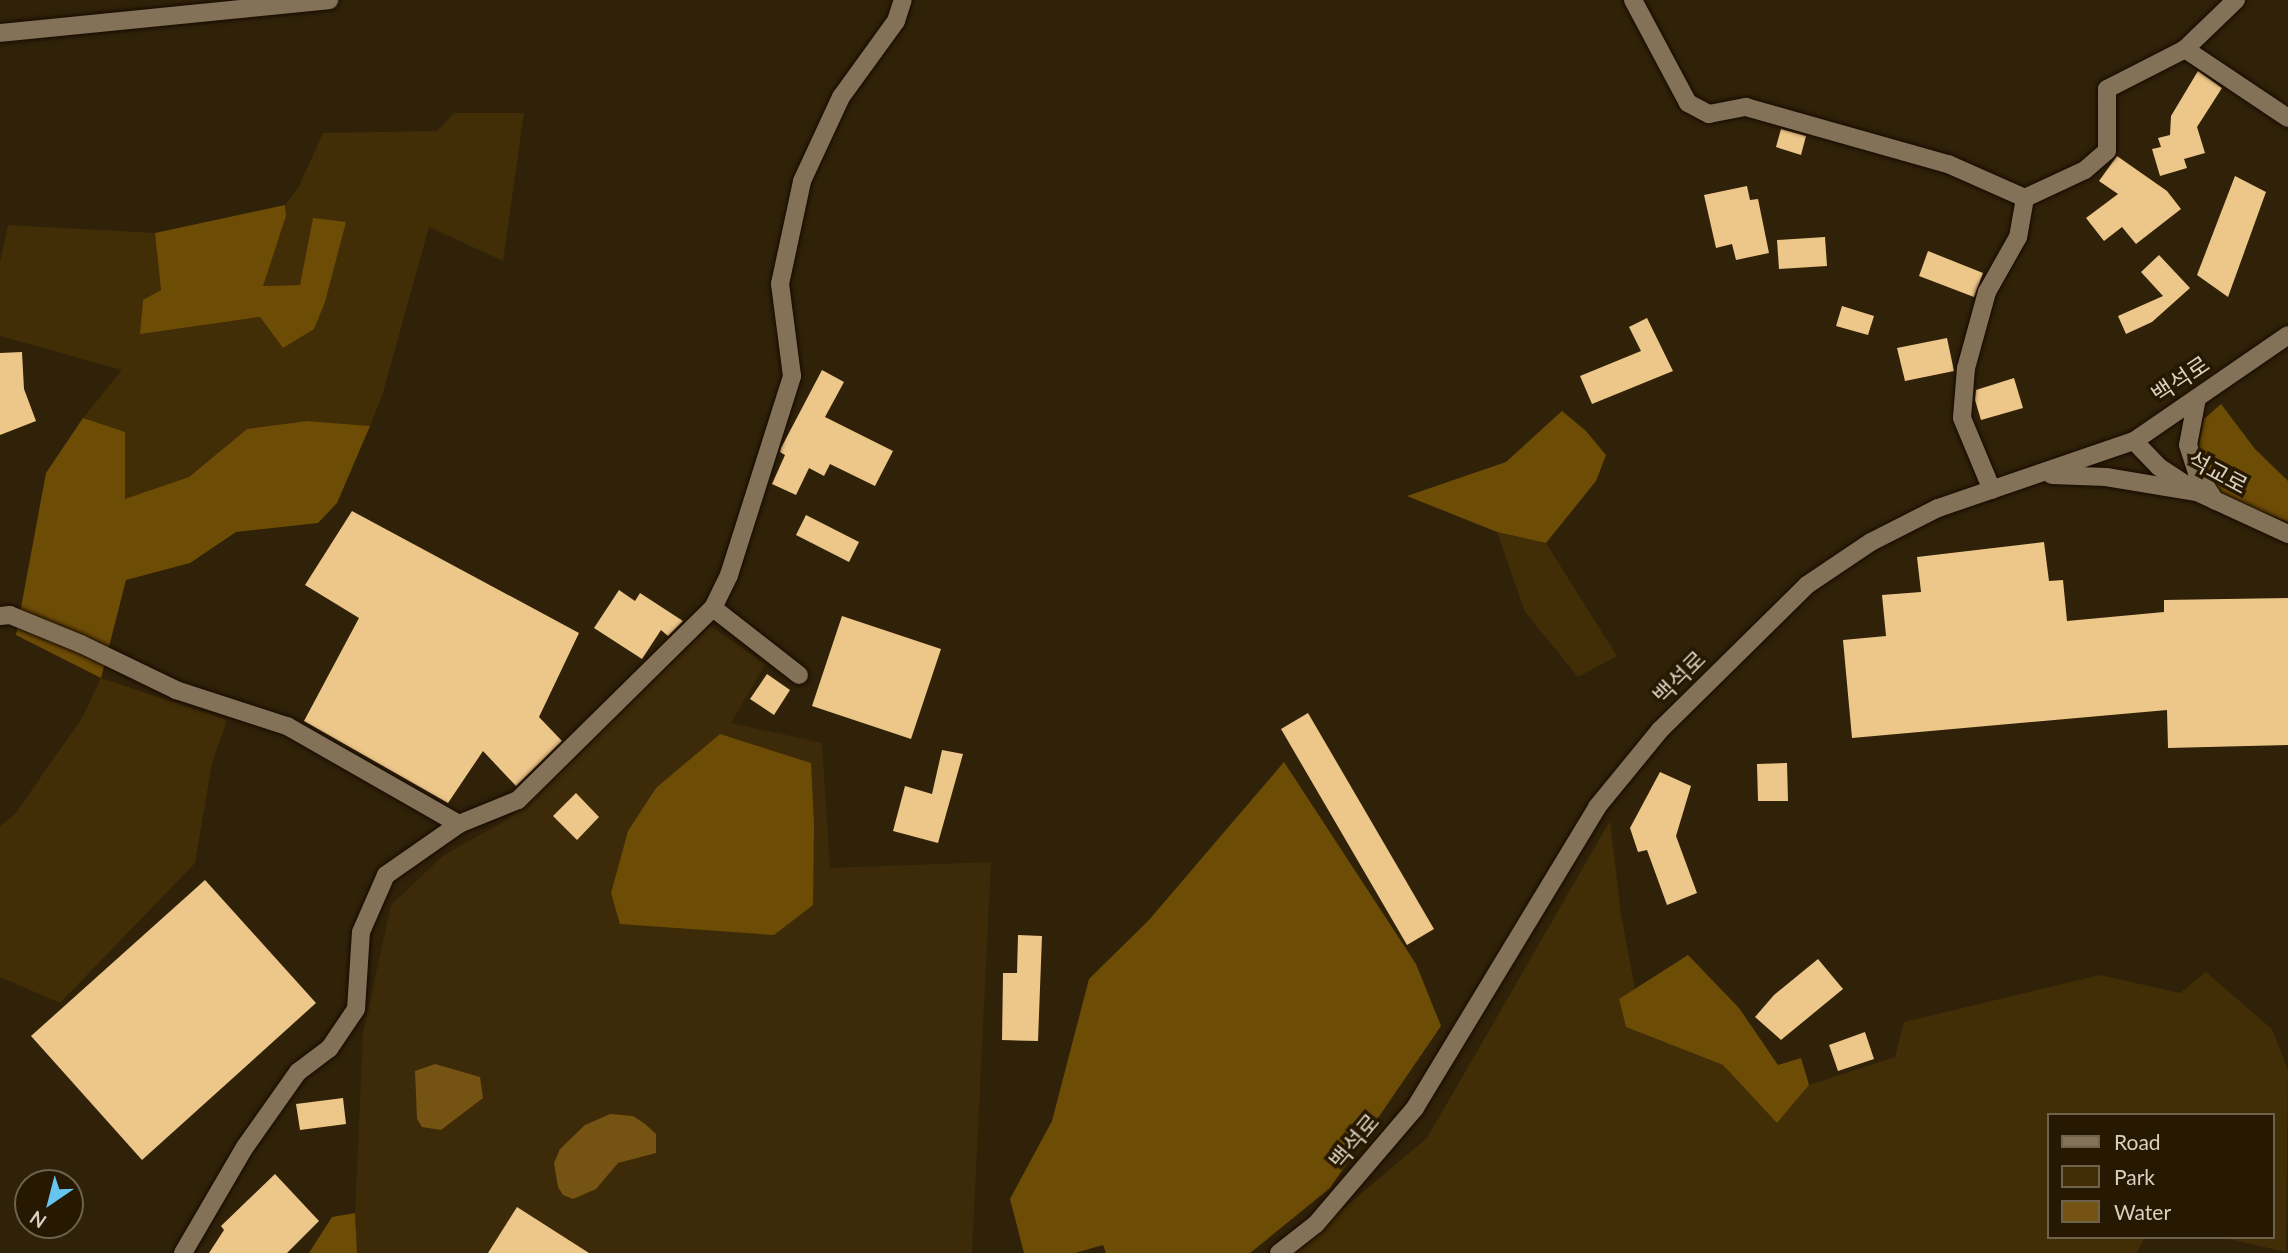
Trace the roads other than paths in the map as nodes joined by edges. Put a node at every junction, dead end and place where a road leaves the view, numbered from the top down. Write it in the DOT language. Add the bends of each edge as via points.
graph roads {
  1 [pos="329,0"];
  2 [pos="903,0"];
  3 [pos="1633,0"];
  4 [pos="2236,0"];
  5 [pos="0,33"];
  6 [pos="2185,49"];
  7 [pos="2288,118"];
  8 [pos="2025,198"];
  9 [pos="2288,335"];
  10 [pos="2197,398"];
  11 [pos="2134,441"];
  12 [pos="2035,475"];
  13 [pos="1992,490"];
  14 [pos="2197,492"];
  15 [pos="2215,501"];
  16 [pos="2288,534"];
  17 [pos="713,608"];
  18 [pos="0,617"];
  19 [pos="799,675"];
  20 [pos="459,824"];
  21 [pos="183,1253"];
  22 [pos="1279,1253"];
  1 -- 5 [label="street"];
  2 -- 17 [label="street" via="896,21 841,97 802,181 780,284 792,376 729,575"];
  3 -- 8 [label="street" via="1688,103 1709,114 1746,107 1948,164"];
  4 -- 6 [label="street"];
  6 -- 7 [label="street"];
  6 -- 8 [label="street" via="2106,89 2107,151 2085,170"];
  8 -- 13 [label="street" via="2018,237 1987,292 1966,368 1962,418"];
  9 -- 10 [label="street, 백석로"];
  10 -- 11 [label="street, 백석로"];
  10 -- 15 [label="street" via="2188,445 2197,473"];
  11 -- 12 [label="street, 백석로"];
  11 -- 14 [label="street, 석교로" via="2159,467"];
  12 -- 13 [label="street, 백석로"];
  12 -- 14 [label="street" via="2083,474"];
  13 -- 22 [label="street, 백석로" via="1938,508 1882,536 1807,585 1660,730 1597,807 1415,1108 1316,1224"];
  14 -- 15 [label="street, 석교로"];
  15 -- 16 [label="street, 석교로"];
  17 -- 19 [label="street"];
  17 -- 20 [label="street" via="518,800"];
  18 -- 20 [label="street" via="10,615 81,644 176,690 287,726"];
  20 -- 21 [label="street" via="386,875 361,932 356,1009 329,1049 298,1073 260,1126"];
}
